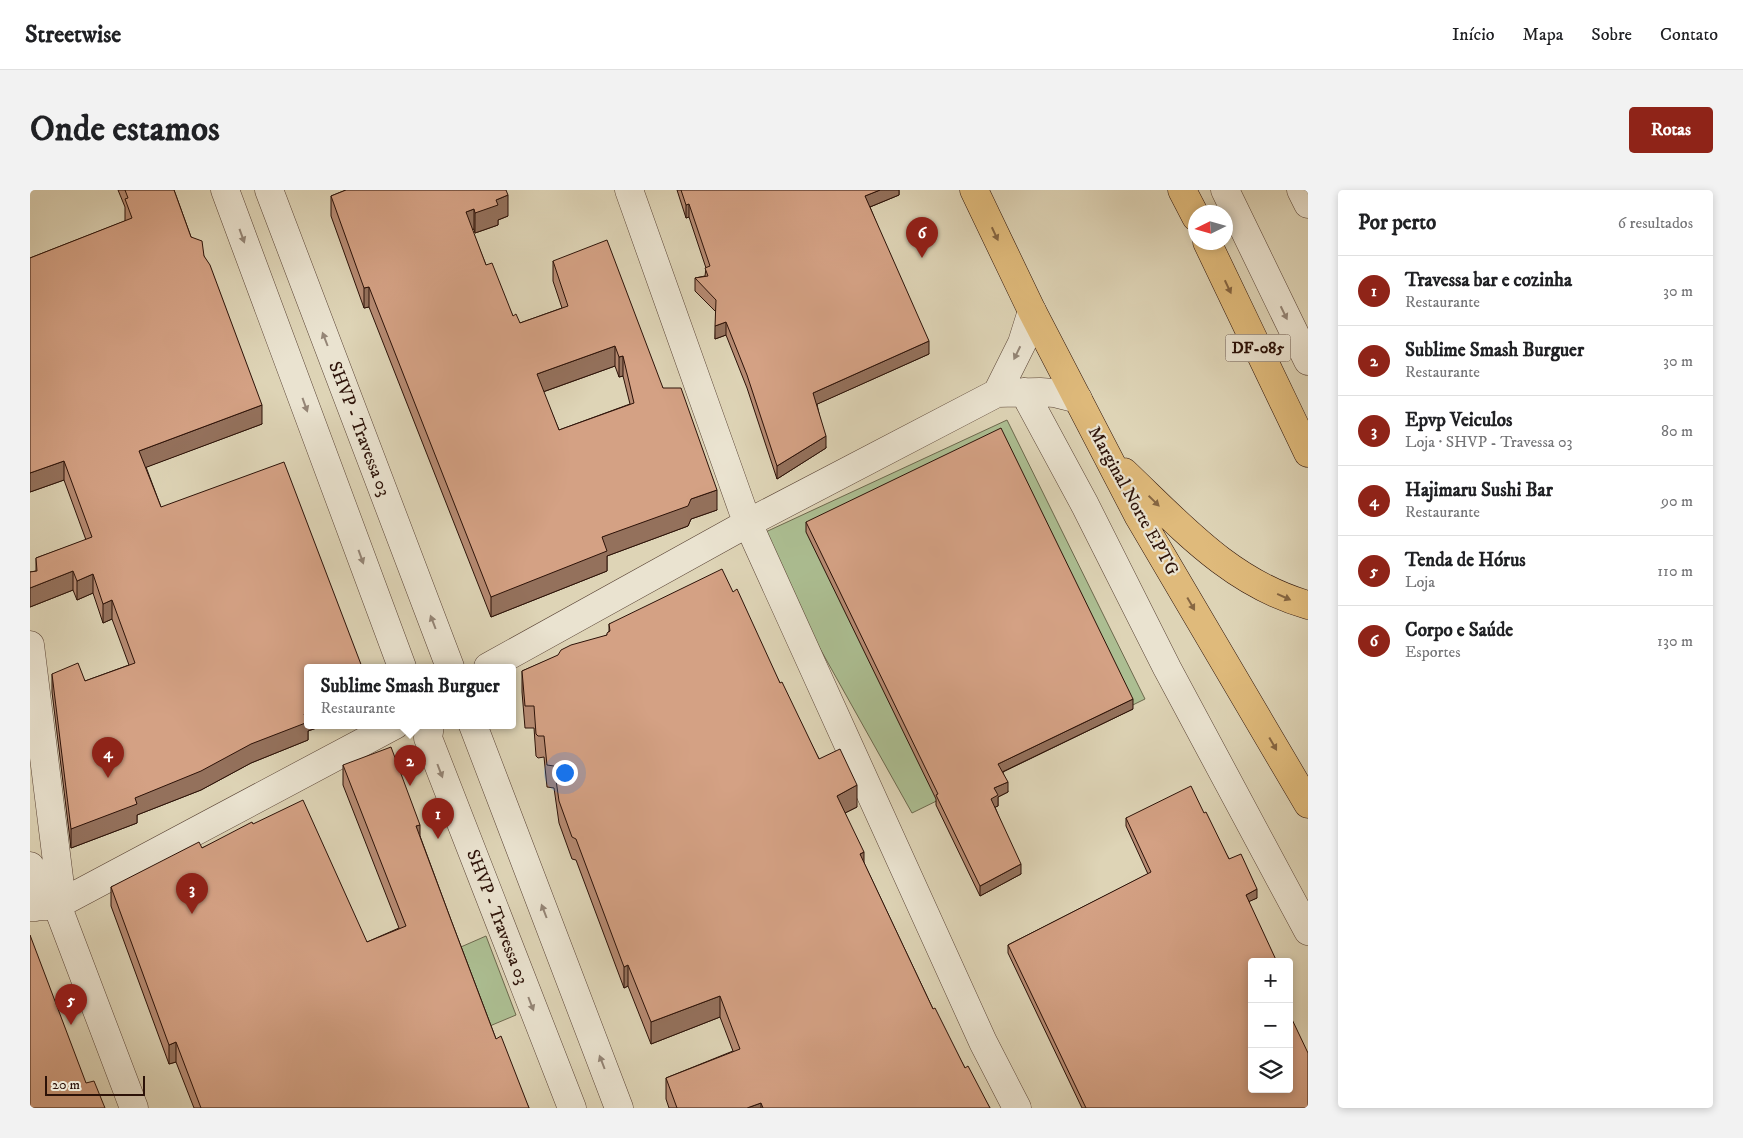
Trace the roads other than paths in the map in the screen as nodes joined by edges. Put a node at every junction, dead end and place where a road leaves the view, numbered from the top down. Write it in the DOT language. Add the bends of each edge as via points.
graph roads {
  1 [pos="226,190"];
  2 [pos="269,190"];
  3 [pos="629,190"];
  4 [pos="974,190"];
  5 [pos="1182,190"];
  6 [pos="1225,190"];
  7 [pos="1301,190"];
  8 [pos="1308,204"];
  9 [pos="1190,205"];
  10 [pos="1212,250"];
  11 [pos="1032,311"];
  12 [pos="1308,361"];
  13 [pos="1024,392"];
  14 [pos="996,393"];
  15 [pos="1078,399"];
  16 [pos="1308,454"];
  17 [pos="1106,455"];
  18 [pos="748,522"];
  19 [pos="1308,605"];
  20 [pos="30,645"];
  21 [pos="401,664"];
  22 [pos="449,664"];
  23 [pos="493,664"];
  24 [pos="387,729"];
  25 [pos="429,729"];
  26 [pos="474,729"];
  27 [pos="1308,804"];
  28 [pos="30,866"];
  29 [pos="46,905"];
  30 [pos="1308,931"];
  31 [pos="134,1108"];
  32 [pos="572,1108"];
  33 [pos="620,1108"];
  34 [pos="1017,1108"];
  1 -- 21 [label="street, one-way"];
  22 -- 2 [label="street, SHVP - Travessa 03, one-way"];
  3 -- 18 [label="street"];
  4 -- 11 [label="main road, Marginal Norte EPTG, one-way"];
  5 -- 9 [label="main road"];
  6 -- 12 [label="street, one-way"];
  7 -- 8 [label="street"];
  10 -- 16 [label="main road, DF-085, one-way"];
  11 -- 14 [label="street, one-way" via="1022,343"];
  11 -- 15 [label="main road, Marginal Norte EPTG"];
  13 -- 14 [label="street"];
  13 -- 15 [label="street" via="1054,393"];
  13 -- 30 [label="street"];
  14 -- 18 [label="street"];
  15 -- 17 [label="main road, Marginal Norte EPTG"];
  17 -- 19 [label="main road, one-way" via="1205,549 1240,575"];
  17 -- 27 [label="main road, Marginal Norte EPTG, one-way"];
  18 -- 23 [label="street"];
  18 -- 34 [label="street" via="983,1042"];
  20 -- 29 [label="street"];
  24 -- 29 [label="street"];
  25 -- 32 [label="street, SHVP - Travessa 03, one-way" via="428,738"];
  33 -- 26 [label="street, one-way"];
  28 -- 29 [label="street"];
  29 -- 31 [label="street"];
}
